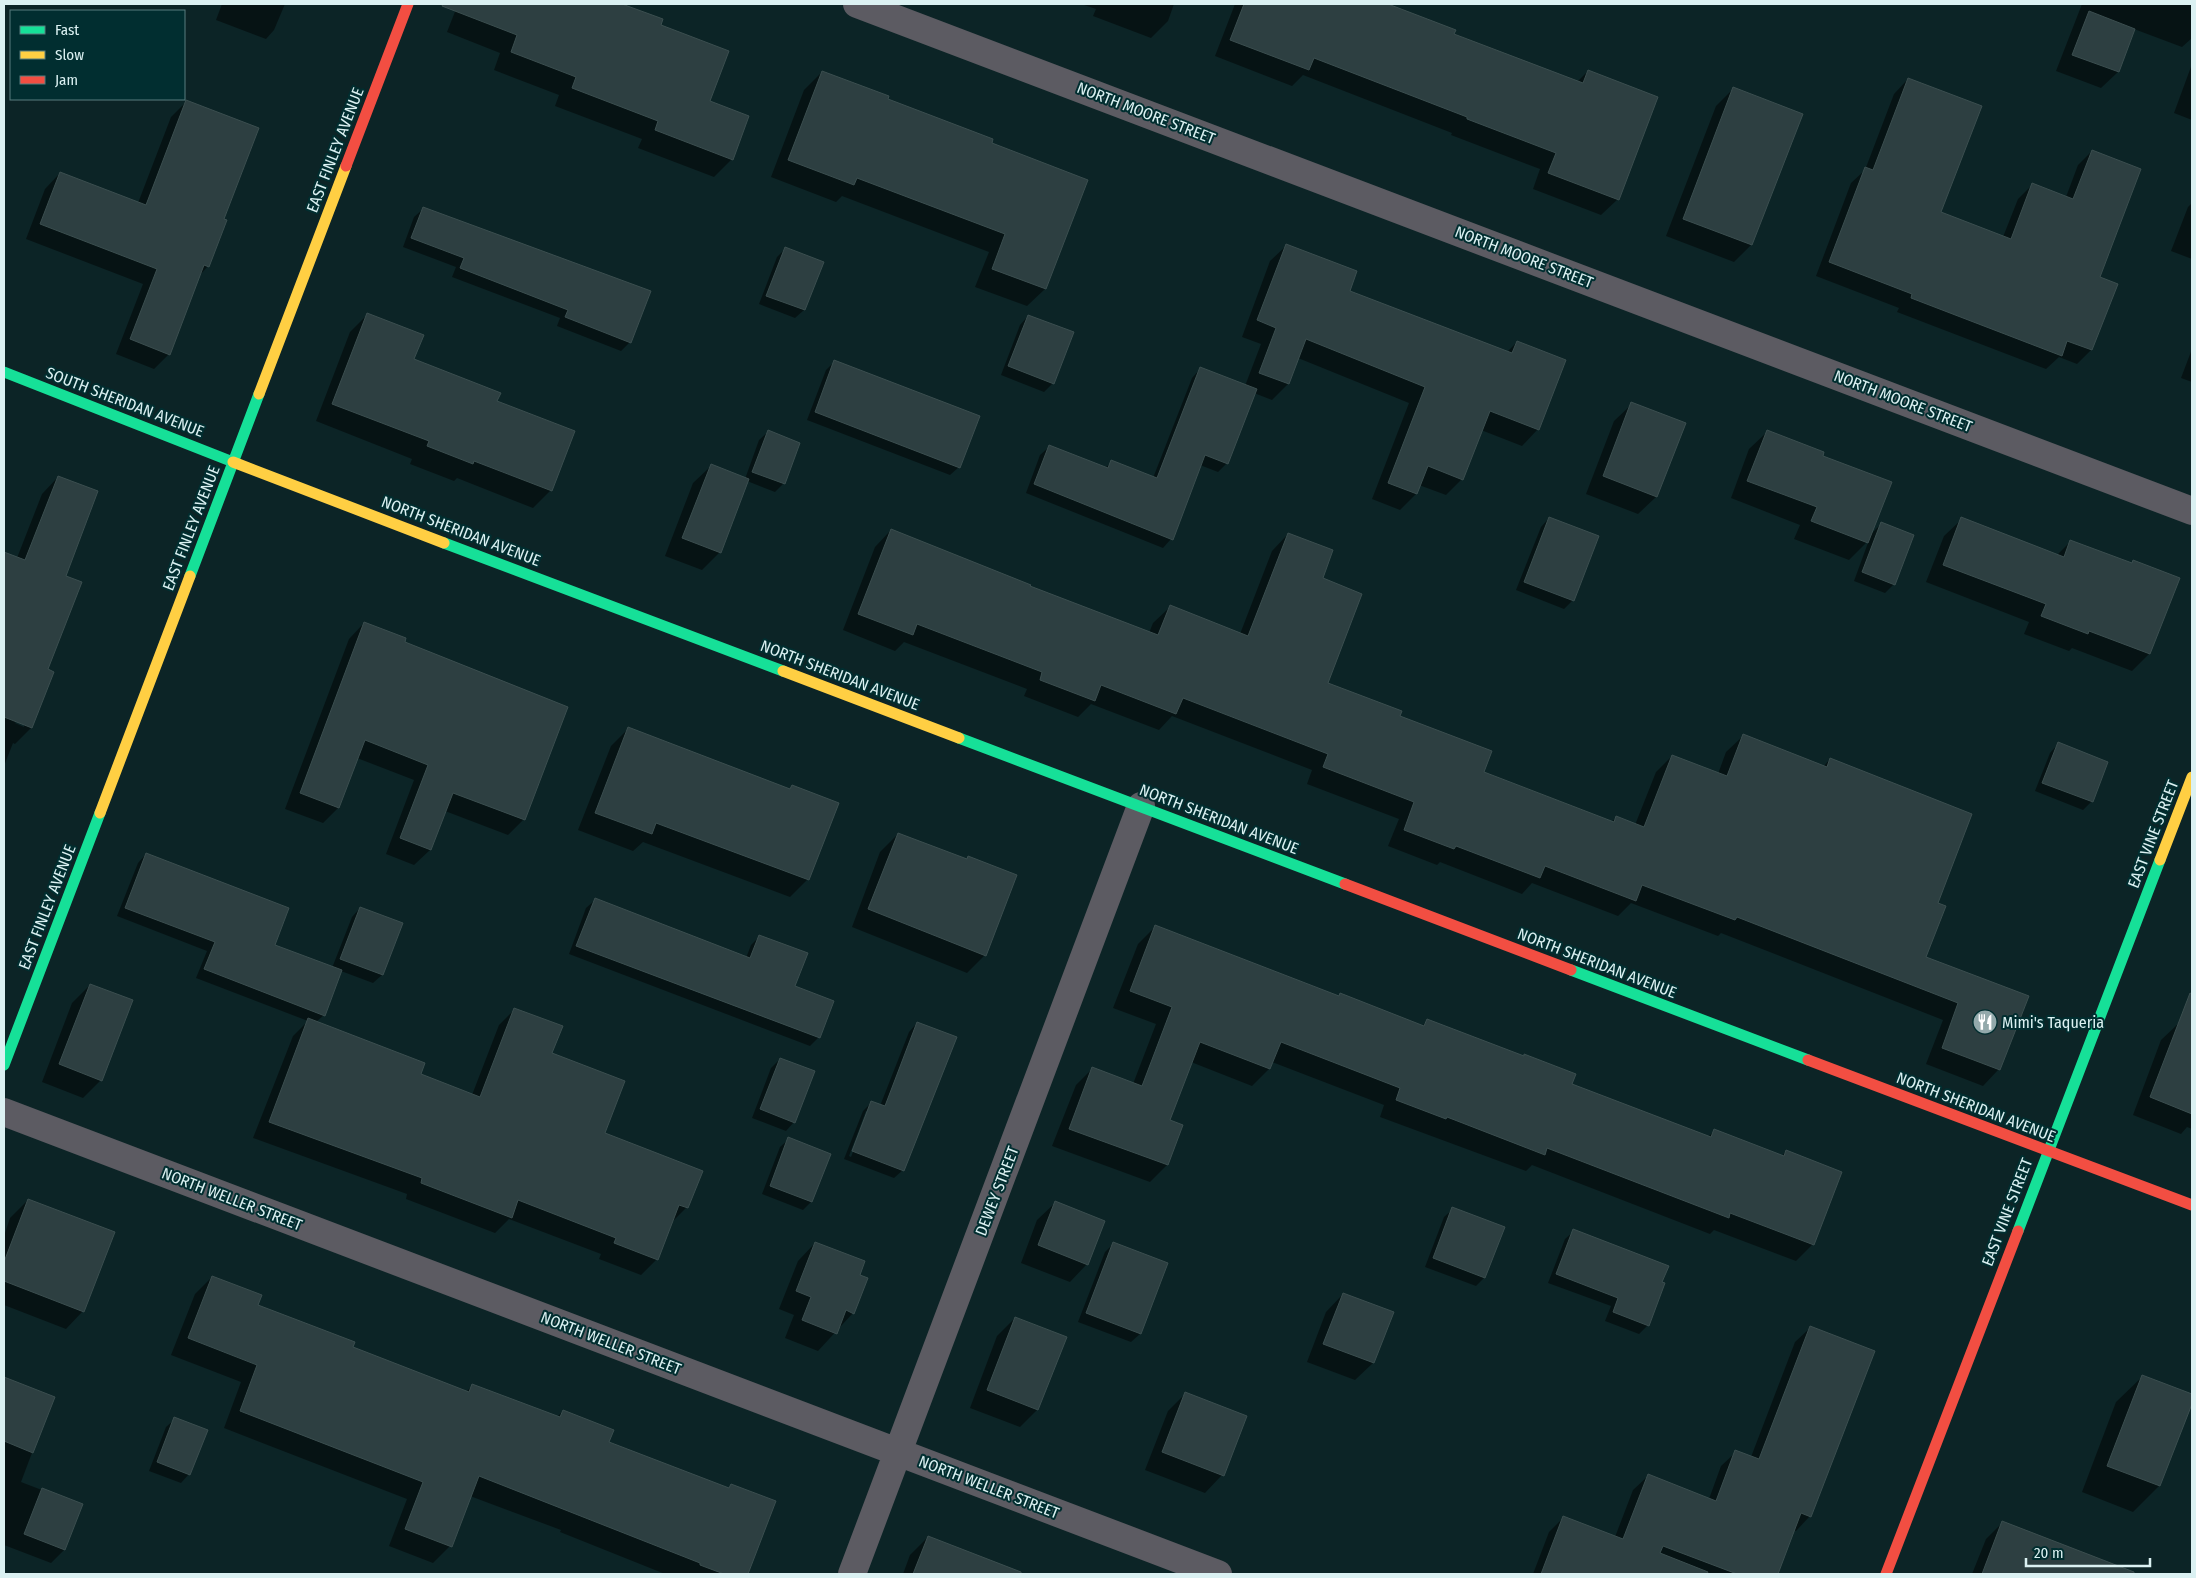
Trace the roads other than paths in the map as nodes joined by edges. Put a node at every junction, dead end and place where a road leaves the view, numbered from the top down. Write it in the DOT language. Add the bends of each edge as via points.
graph roads {
  1 [pos="408,4"];
  2 [pos="856,4"];
  3 [pos="4,372"];
  4 [pos="234,462"];
  5 [pos="2192,511"];
  6 [pos="2192,777"];
  7 [pos="1141,806"];
  8 [pos="4,1065"];
  9 [pos="4,1112"];
  10 [pos="2048,1151"];
  11 [pos="2192,1205"];
  12 [pos="898,1452"];
  13 [pos="852,1574"];
  14 [pos="1218,1574"];
  15 [pos="1886,1574"];
  1 -- 4 [label="street, EAST FINLEY AVENUE"];
  2 -- 5 [label="street, NORTH MOORE STREET"];
  3 -- 4 [label="street, SOUTH SHERIDAN AVENUE"];
  4 -- 7 [label="street, NORTH SHERIDAN AVENUE"];
  4 -- 8 [label="street, EAST FINLEY AVENUE"];
  6 -- 10 [label="street, EAST VINE STREET"];
  7 -- 10 [label="street, NORTH SHERIDAN AVENUE"];
  7 -- 12 [label="street, DEWEY STREET"];
  9 -- 12 [label="street, NORTH WELLER STREET"];
  10 -- 11 [label="street, NORTH SHERIDAN AVENUE"];
  10 -- 15 [label="street, EAST VINE STREET"];
  12 -- 13 [label="street, DEWEY STREET"];
  12 -- 14 [label="street, NORTH WELLER STREET"];
}
